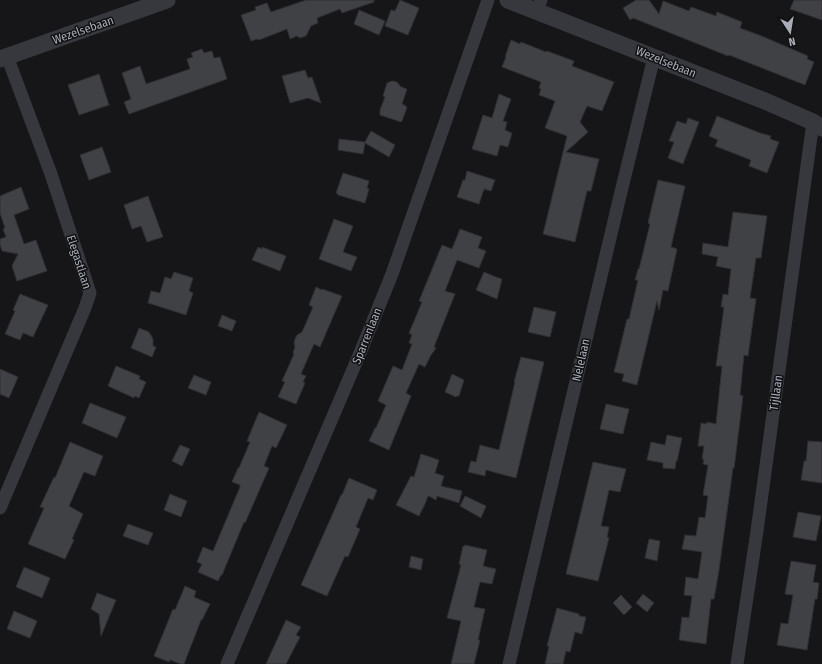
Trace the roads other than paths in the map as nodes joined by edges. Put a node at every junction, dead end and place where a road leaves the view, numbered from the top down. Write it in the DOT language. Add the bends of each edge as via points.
graph roads {
  1 [pos="167,0"];
  2 [pos="488,0"];
  3 [pos="508,0"];
  4 [pos="539,6"];
  5 [pos="654,57"];
  6 [pos="3,58"];
  7 [pos="818,125"];
  8 [pos="0,508"];
  9 [pos="227,664"];
  10 [pos="509,664"];
  11 [pos="737,664"];
  1 -- 6 [label="street, Wezelsebaan"];
  2 -- 9 [label="street, Sparrenlaan" via="392,274"];
  3 -- 4 [label="street, Wezelsebaan"];
  4 -- 5 [label="street, Wezelsebaan"];
  5 -- 7 [label="street, Wezelsebaan"];
  5 -- 10 [label="street, Nelelaan"];
  6 -- 8 [label="street, Elegastlaan" via="50,174 90,293"];
  7 -- 11 [label="street, Tijllaan"];
}
